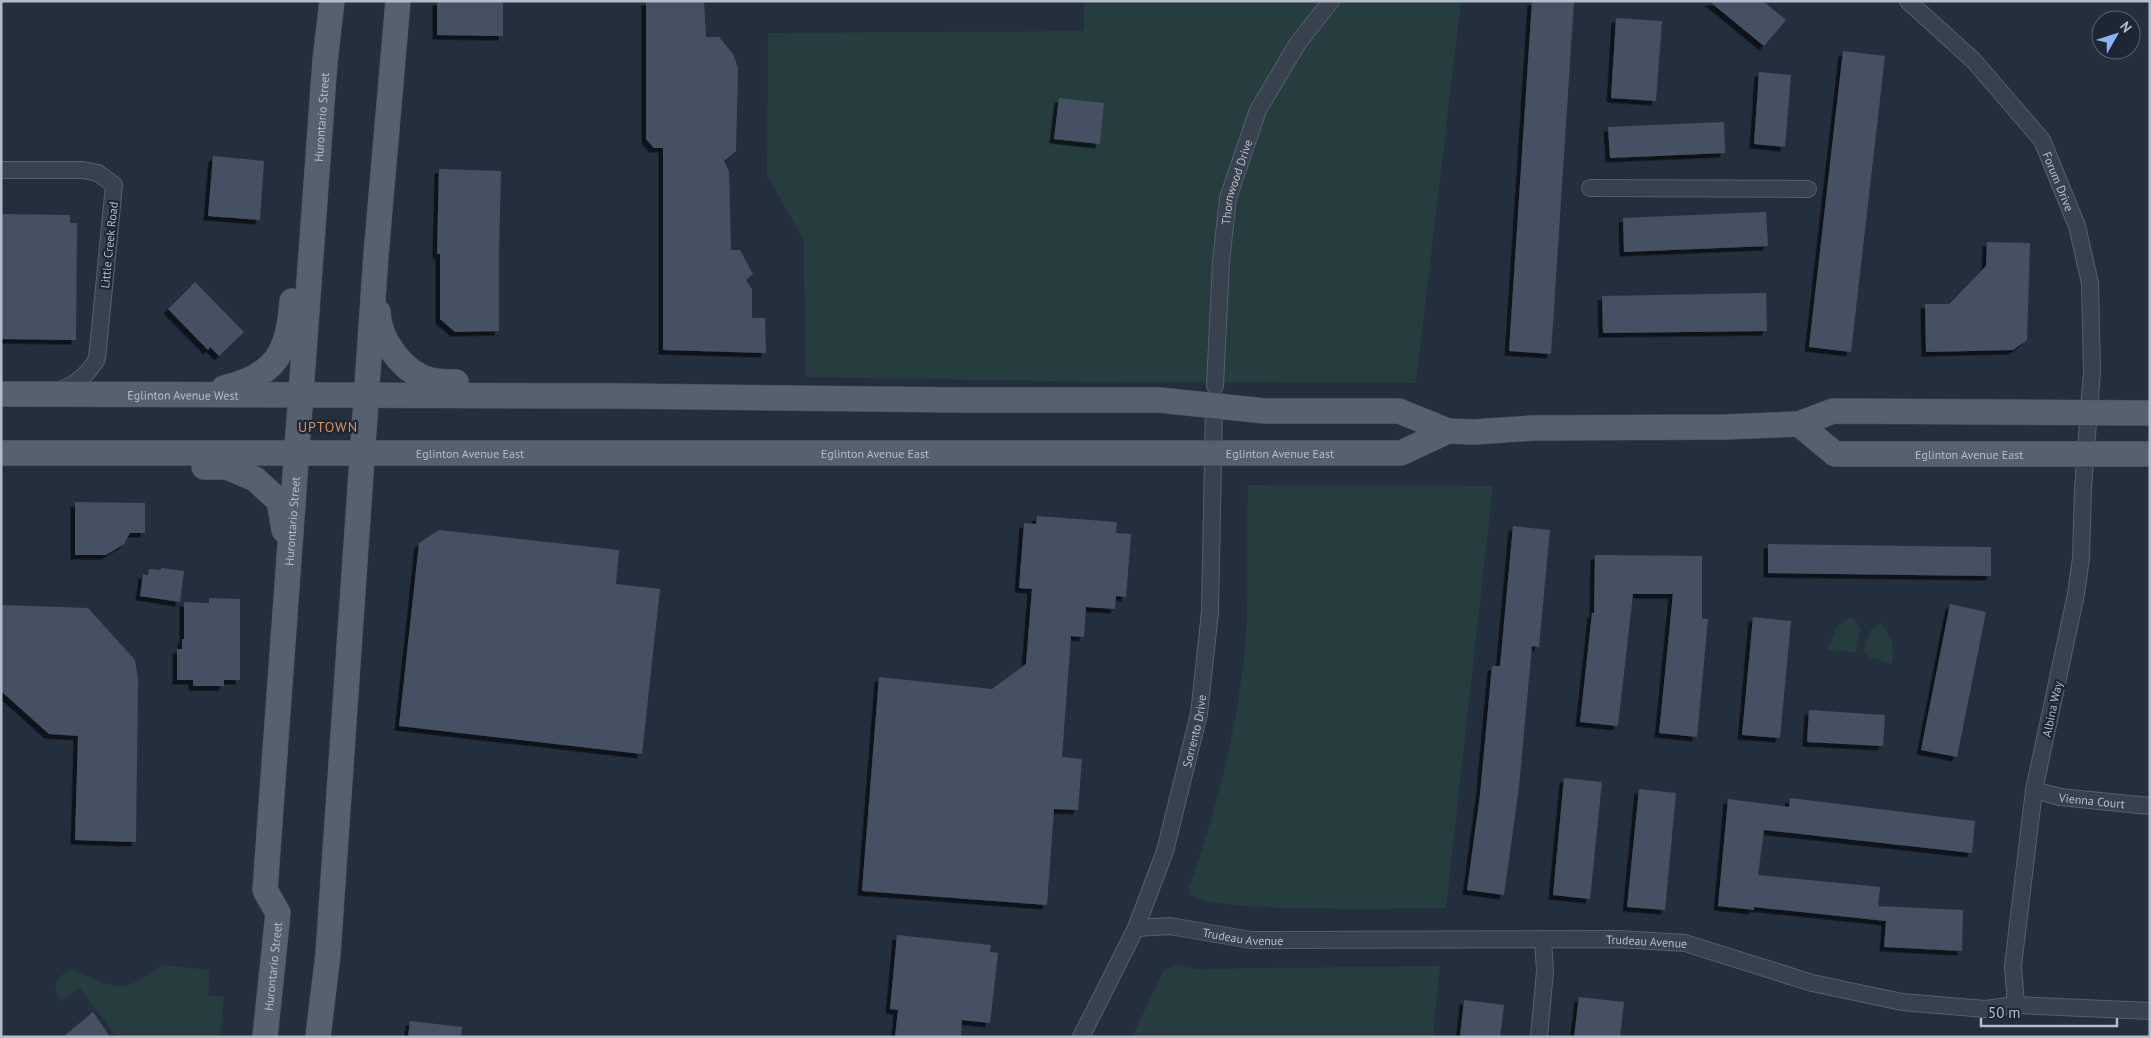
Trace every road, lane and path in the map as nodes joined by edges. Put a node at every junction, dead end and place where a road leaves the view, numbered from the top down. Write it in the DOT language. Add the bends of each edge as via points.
graph roads {
  1 [pos="332,1"];
  2 [pos="398,1"];
  3 [pos="1331,1"];
  4 [pos="1908,1"];
  5 [pos="1,170"];
  6 [pos="1590,188"];
  7 [pos="1808,189"];
  8 [pos="376,255"];
  9 [pos="311,270"];
  10 [pos="1,394"];
  11 [pos="49,394"];
  12 [pos="198,394"];
  13 [pos="301,394"];
  14 [pos="366,395"];
  15 [pos="538,395"];
  16 [pos="1214,396"];
  17 [pos="2089,412"];
  18 [pos="2150,413"];
  19 [pos="1799,424"];
  20 [pos="1448,431"];
  21 [pos="1,453"];
  22 [pos="124,453"];
  23 [pos="1212,453"];
  24 [pos="297,454"];
  25 [pos="362,454"];
  26 [pos="2086,454"];
  27 [pos="2150,454"];
  28 [pos="287,579"];
  29 [pos="2034,790"];
  30 [pos="2150,806"];
  31 [pos="1136,928"];
  32 [pos="1543,938"];
  33 [pos="2016,1005"];
  34 [pos="2150,1011"];
  35 [pos="265,1037"];
  36 [pos="318,1037"];
  37 [pos="1081,1037"];
  38 [pos="1538,1037"];
  1 -- 9 [label="main road, Hurontario Street"];
  2 -- 8 [label="main road"];
  3 -- 16 [label="street, Thornwood Drive" via="1298,43 1258,110 1228,198"];
  4 -- 17 [label="street, Forum Drive" via="1974,61 2042,140 2077,226 2087,265 2093,354"];
  5 -- 11 [label="street, Little Creek Road" via="83,170 98,173 114,185 97,359 76,383"];
  6 -- 7 [label="street"];
  8 -- 14 [label="main road"];
  8 -- 15 [label="main road" via="378,325 387,344 408,368 422,377 448,382 510,382"];
  9 -- 12 [label="main road" via="293,293 289,332 277,360 252,380"];
  9 -- 13 [label="main road, Hurontario Street"];
  10 -- 11 [label="main road, Eglinton Avenue West"];
  11 -- 12 [label="main road, Eglinton Avenue West"];
  12 -- 13 [label="main road, Eglinton Avenue West"];
  13 -- 14 [label="main road, Eglinton Avenue West"];
  13 -- 24 [label="main road, Hurontario Street"];
  14 -- 15 [label="main road, Eglinton Avenue East"];
  14 -- 25 [label="main road"];
  15 -- 16 [label="main road, Eglinton Avenue East" via="1159,400"];
  16 -- 20 [label="main road, Eglinton Avenue East" via="1265,411 1399,411"];
  16 -- 23 [label="street, Sorrento Drive"];
  17 -- 18 [label="main road, Eglinton Avenue East"];
  17 -- 19 [label="main road, Eglinton Avenue East" via="1832,411"];
  17 -- 26 [label="street, Albina Way"];
  19 -- 20 [label="main road, Eglinton Avenue East"];
  19 -- 26 [label="main road, Eglinton Avenue East" via="1835,454"];
  20 -- 23 [label="main road, Eglinton Avenue East" via="1401,453"];
  21 -- 22 [label="main road"];
  22 -- 24 [label="main road"];
  22 -- 28 [label="main road" via="144,467 227,467 255,479 279,501"];
  23 -- 25 [label="main road, Eglinton Avenue East"];
  23 -- 31 [label="street, Sorrento Drive" via="1210,612 1201,706 1175,817"];
  24 -- 25 [label="main road, Eglinton Avenue East"];
  24 -- 28 [label="main road, Hurontario Street"];
  25 -- 36 [label="main road" via="328,954"];
  26 -- 27 [label="main road, Eglinton Avenue East"];
  26 -- 29 [label="street, Albina Way" via="2076,594"];
  28 -- 35 [label="main road, Hurontario Street" via="265,890 278,913"];
  29 -- 30 [label="street, Vienna Court" via="2060,797"];
  29 -- 33 [label="street, Albina Way" via="2013,966"];
  31 -- 32 [label="street, Trudeau Avenue" via="1170,926 1251,940"];
  31 -- 37 [label="street, Sorrento Drive"];
  32 -- 33 [label="street, Trudeau Avenue" via="1685,943 1812,983 1902,1002 1985,1009"];
  32 -- 38 [label="street" via="1545,971"];
  33 -- 34 [label="street, Trudeau Avenue"];
}
